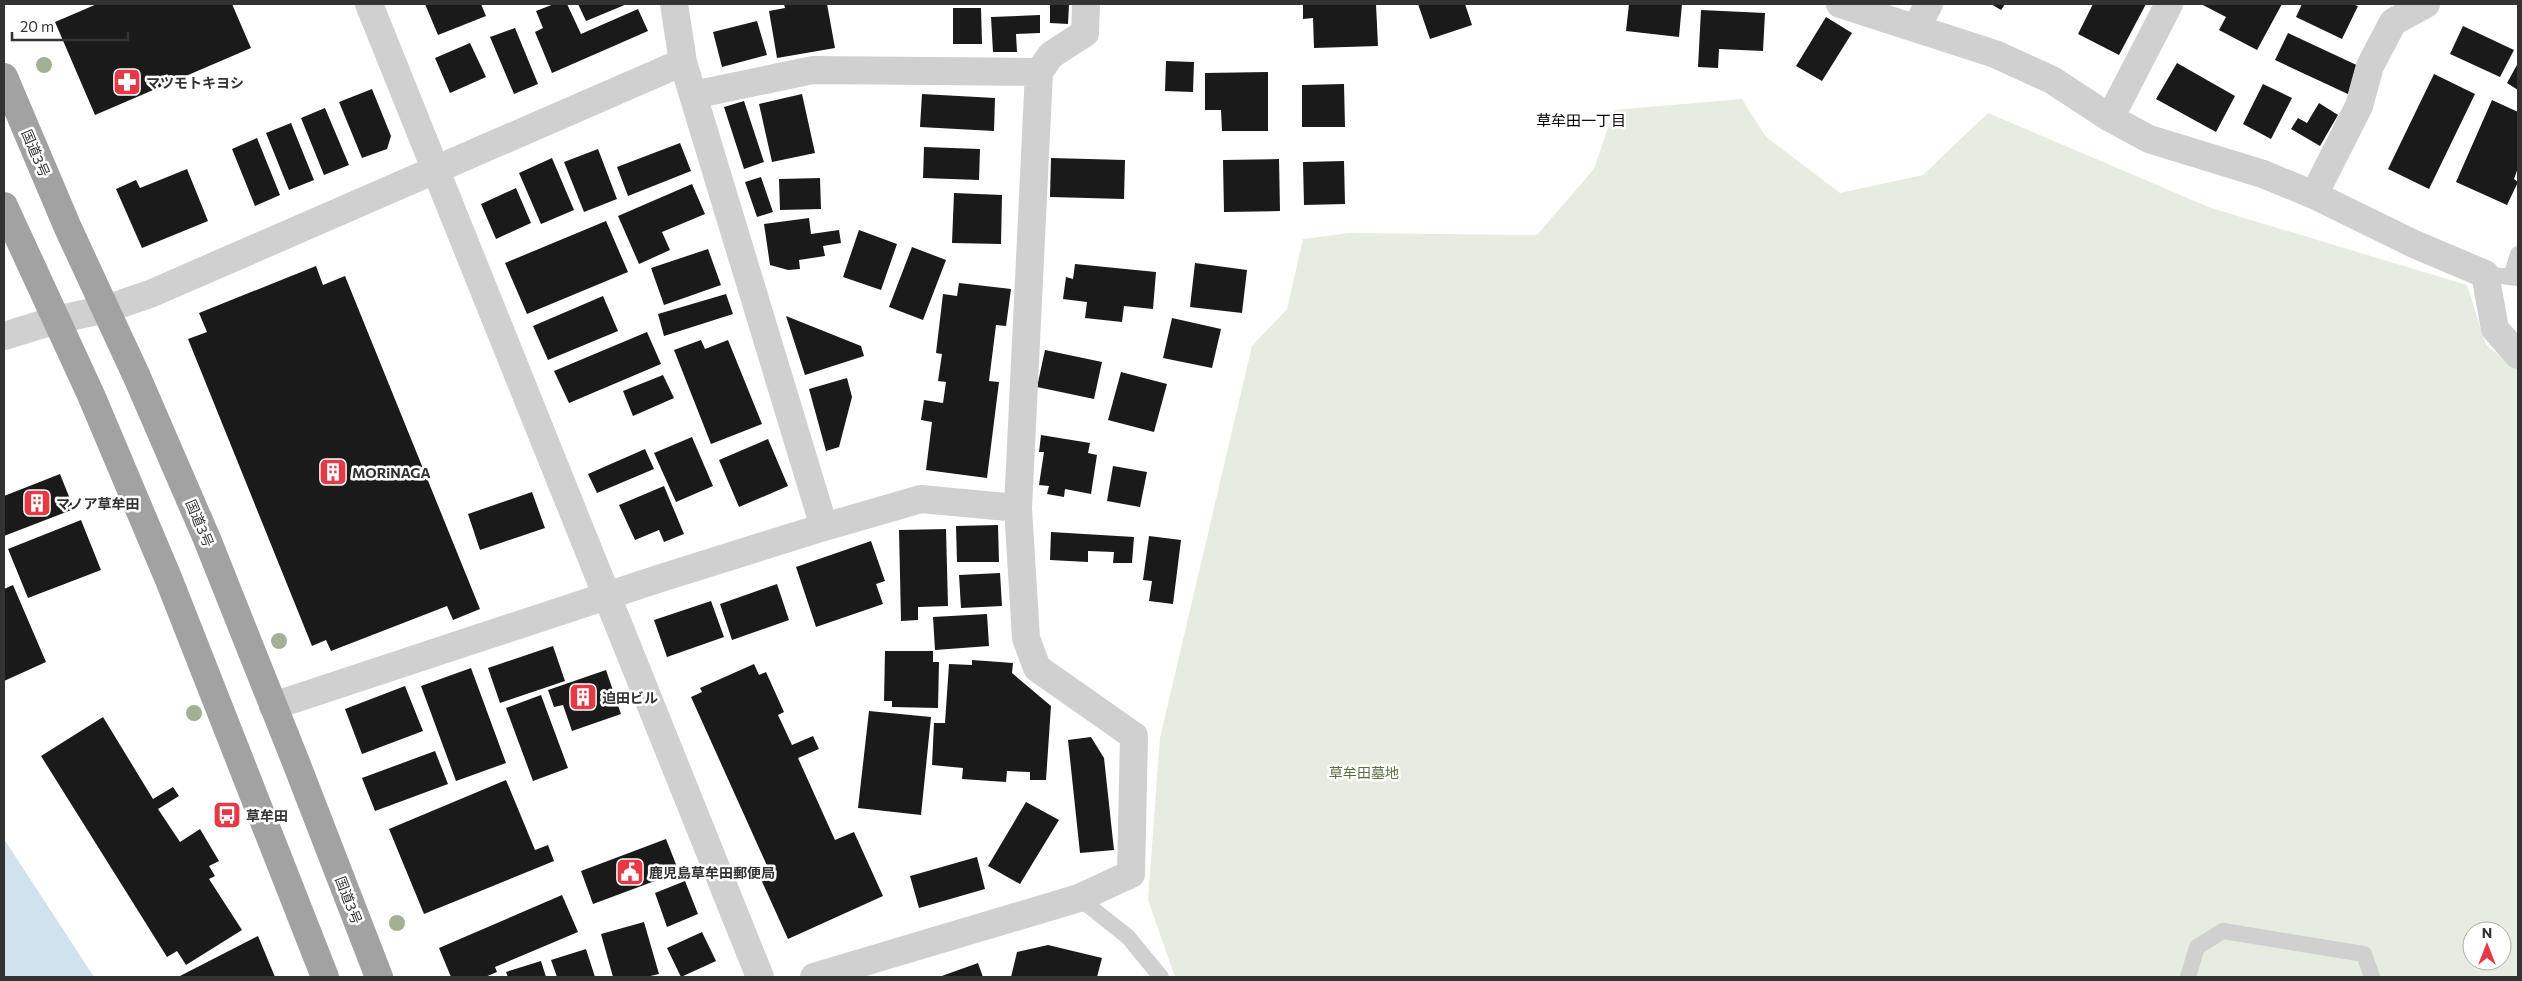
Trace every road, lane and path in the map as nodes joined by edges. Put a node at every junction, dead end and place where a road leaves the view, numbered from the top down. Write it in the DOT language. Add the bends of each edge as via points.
graph roads {
  1 [pos="369,4"];
  2 [pos="674,4"];
  3 [pos="1086,4"];
  4 [pos="1840,4"];
  5 [pos="1929,4"];
  6 [pos="2169,4"];
  7 [pos="2426,4"];
  8 [pos="1916,28"];
  9 [pos="683,62"];
  10 [pos="1039,72"];
  11 [pos="4,77"];
  12 [pos="693,95"];
  13 [pos="2110,118"];
  14 [pos="435,170"];
  15 [pos="2314,195"];
  16 [pos="4,206"];
  17 [pos="2518,254"];
  18 [pos="2485,274"];
  19 [pos="2515,278"];
  20 [pos="106,308"];
  21 [pos="56,320"];
  22 [pos="4,336"];
  23 [pos="2518,354"];
  24 [pos="1018,508"];
  25 [pos="824,527"];
  26 [pos="606,596"];
  27 [pos="273,706"];
  28 [pos="1079,898"];
  29 [pos="325,977"];
  30 [pos="379,977"];
  31 [pos="760,977"];
  32 [pos="814,977"];
  33 [pos="1161,977"];
  34 [pos="2188,977"];
  35 [pos="2372,977"];
  1 -- 14 [label="street"];
  2 -- 9 [label="street"];
  3 -- 10 [label="street" via="1084,34 1051,55"];
  4 -- 8 [label="street"];
  5 -- 8 [label="street"];
  6 -- 13 [label="street"];
  7 -- 15 [label="street" via="2393,22 2370,66 2359,106"];
  8 -- 13 [label="street" via="1994,54 2044,76"];
  9 -- 12 [label="street"];
  9 -- 14 [label="street"];
  10 -- 12 [label="street" via="813,70"];
  10 -- 24 [label="street"];
  11 -- 20 [label="highway, 国道3号"];
  12 -- 25 [label="street"];
  13 -- 15 [label="street" via="2149,139 2263,174"];
  14 -- 20 [label="street" via="150,294"];
  14 -- 26 [label="street"];
  15 -- 18 [label="street" via="2414,244"];
  16 -- 21 [label="highway"];
  17 -- 19 [label="lane"];
  18 -- 19 [label="lane"];
  18 -- 23 [label="street" via="2495,329"];
  20 -- 21 [label="street"];
  20 -- 27 [label="highway, 国道3号" via="203,530"];
  21 -- 22 [label="street"];
  21 -- 29 [label="highway" via="92,395 169,580"];
  24 -- 25 [label="street" via="921,499"];
  24 -- 28 [label="street" via="1026,638 1038,668 1134,736 1131,874"];
  25 -- 26 [label="street"];
  26 -- 27 [label="street"];
  26 -- 31 [label="street"];
  27 -- 30 [label="highway, 国道3号"];
  28 -- 32 [label="street"];
  28 -- 33 [label="lane" via="1128,937"];
  34 -- 35 [label="lane" via="2197,947 2223,931 2364,954"];
}
